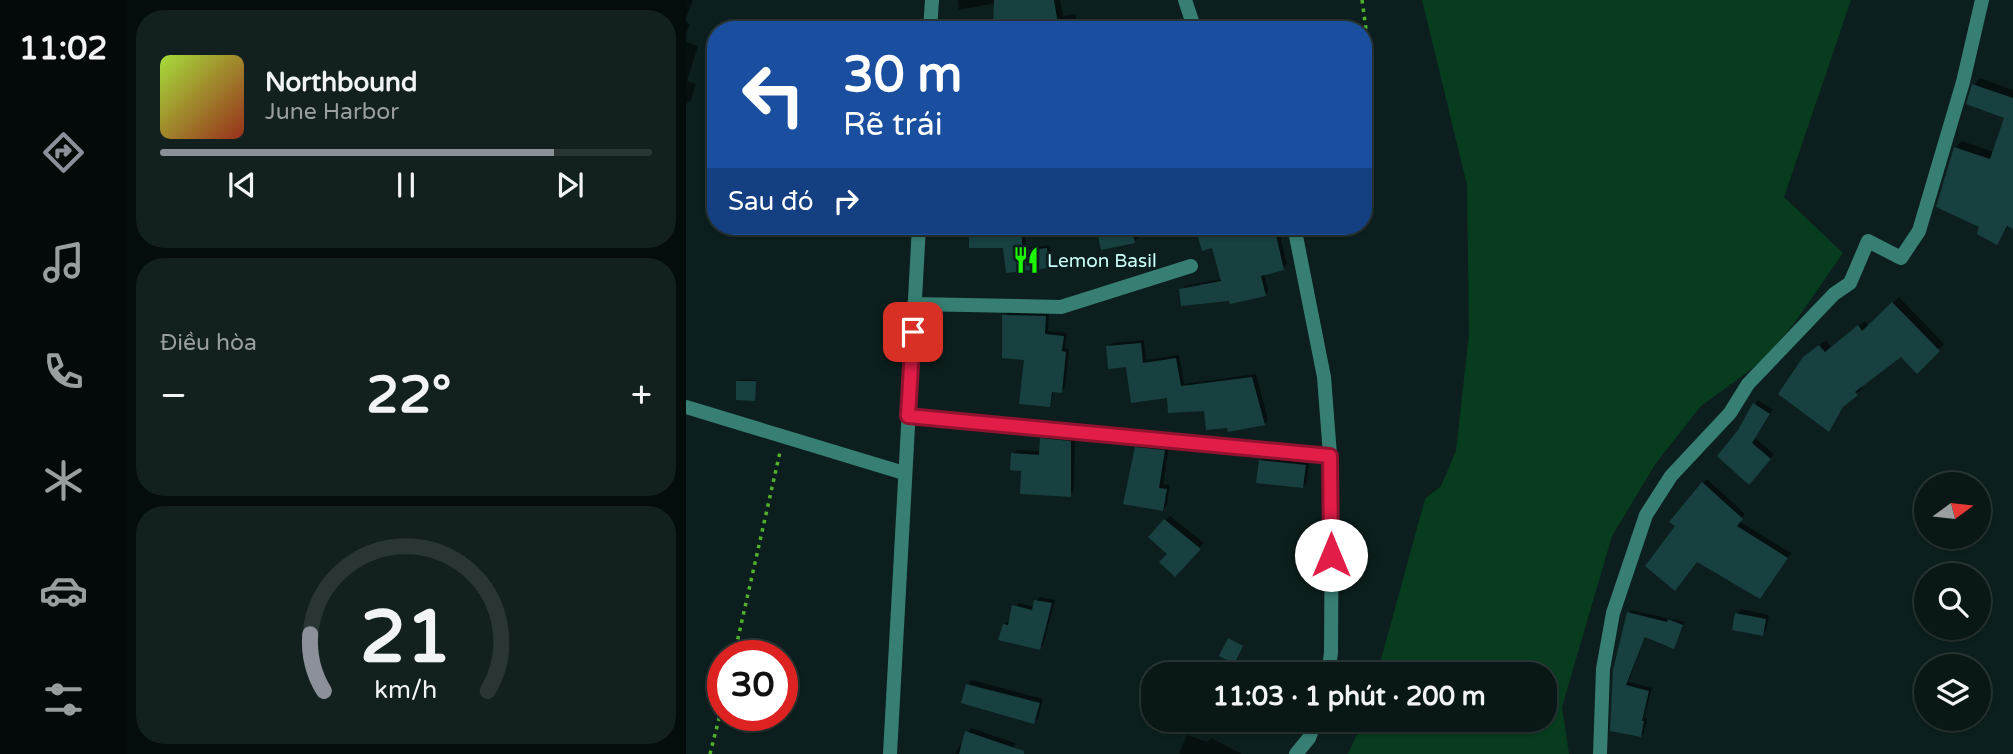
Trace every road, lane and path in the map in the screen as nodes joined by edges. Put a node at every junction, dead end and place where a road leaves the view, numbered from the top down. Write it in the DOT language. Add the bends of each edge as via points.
graph roads {
  1 [pos="932,0"];
  2 [pos="1185,0"];
  3 [pos="1362,0"];
  4 [pos="1982,0"];
  5 [pos="931,21"];
  6 [pos="1192,21"];
  7 [pos="1365,21"];
  8 [pos="918,235"];
  9 [pos="1296,235"];
  10 [pos="1191,266"];
  11 [pos="914,304"];
  12 [pos="686,407"];
  13 [pos="908,416"];
  14 [pos="783,436"];
  15 [pos="1330,456"];
  16 [pos="904,473"];
  17 [pos="738,640"];
  18 [pos="1329,662"];
  19 [pos="716,731"];
  20 [pos="1311,732"];
  21 [pos="710,754"];
  22 [pos="890,754"];
  23 [pos="1296,754"];
  24 [pos="1601,754"];
  1 -- 5 [label="street"];
  2 -- 6 [label="street"];
  3 -- 7 [label="path"];
  4 -- 24 [label="street" via="1919,231 1901,258 1868,241 1850,283 1748,384 1730,413 1671,476 1646,515 1613,613 1603,669"];
  8 -- 11 [label="street"];
  9 -- 15 [label="street" via="1324,377"];
  10 -- 11 [label="street" via="1061,307"];
  11 -- 13 [label="street"];
  12 -- 14 [label="street"];
  13 -- 15 [label="street"];
  13 -- 16 [label="street"];
  14 -- 16 [label="street"];
  14 -- 17 [label="path"];
  15 -- 18 [label="street"];
  16 -- 22 [label="street"];
  19 -- 21 [label="path"];
  20 -- 23 [label="street"];
}
